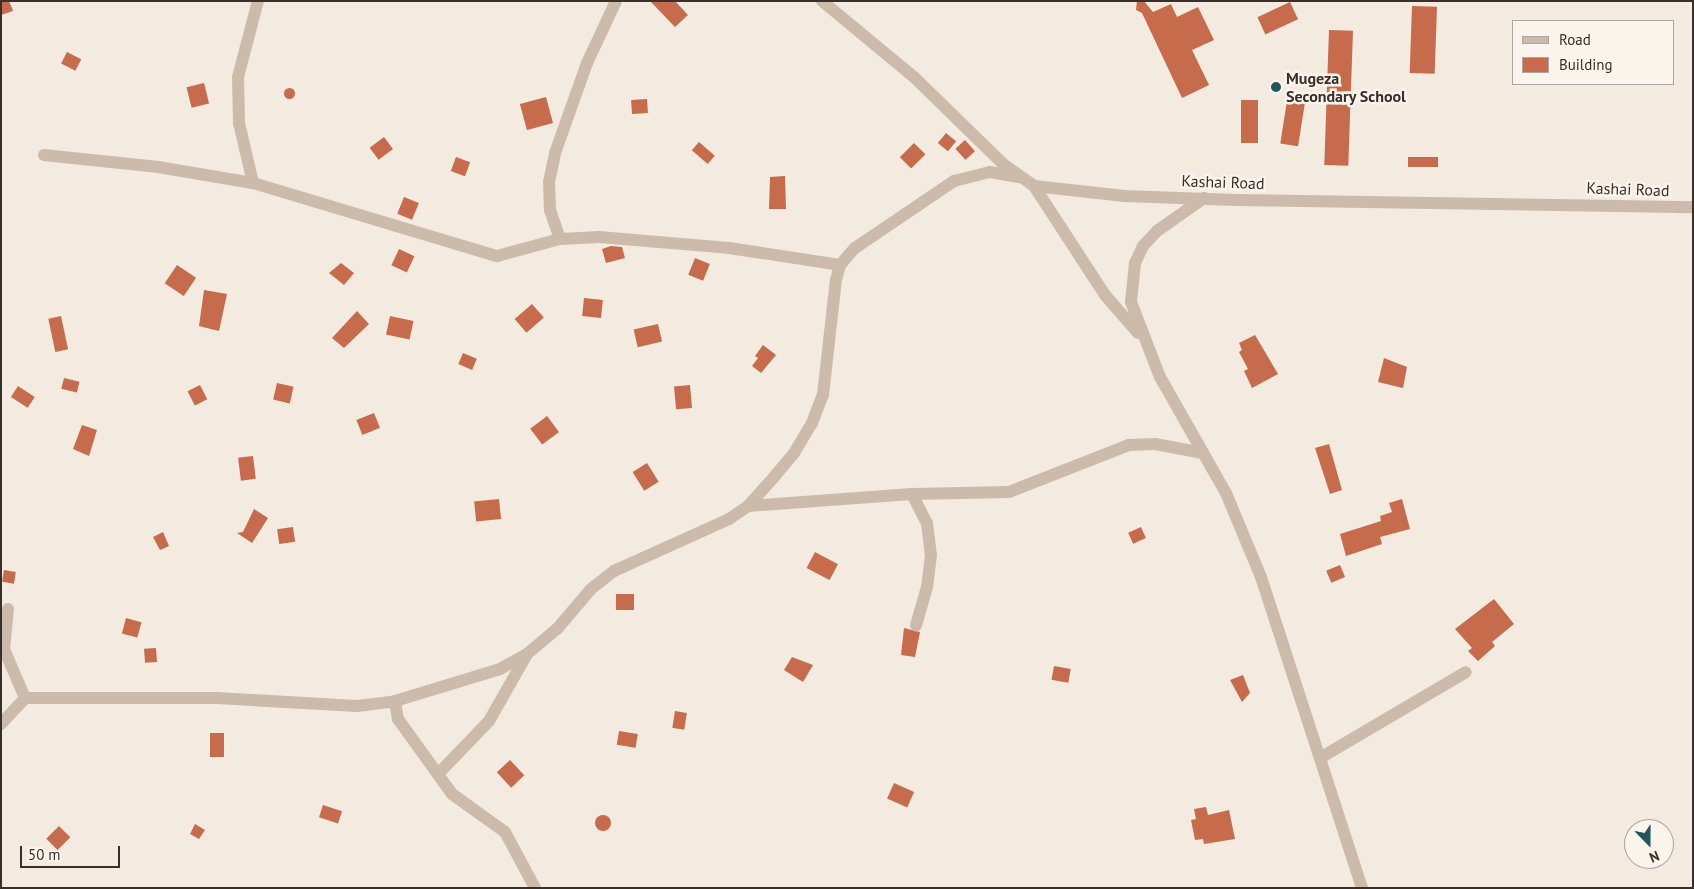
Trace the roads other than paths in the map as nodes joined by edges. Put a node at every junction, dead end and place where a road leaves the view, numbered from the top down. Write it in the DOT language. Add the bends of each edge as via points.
graph roads {
  1 [pos="258,1"];
  2 [pos="616,1"];
  3 [pos="822,1"];
  4 [pos="44,155"];
  5 [pos="1019,177"];
  6 [pos="253,183"];
  7 [pos="1034,186"];
  8 [pos="1204,198"];
  9 [pos="1693,206"];
  10 [pos="560,239"];
  11 [pos="840,265"];
  12 [pos="1144,339"];
  13 [pos="1203,453"];
  14 [pos="912,494"];
  15 [pos="748,506"];
  16 [pos="8,609"];
  17 [pos="916,625"];
  18 [pos="527,654"];
  19 [pos="1466,672"];
  20 [pos="25,698"];
  21 [pos="395,701"];
  22 [pos="1,724"];
  23 [pos="1320,758"];
  24 [pos="439,773"];
  25 [pos="535,888"];
  26 [pos="1362,888"];
  1 -- 6 [label="street" via="238,77 239,123"];
  2 -- 10 [label="street" via="587,63 555,153 549,182 550,210"];
  3 -- 5 [label="street, Kashai Road" via="922,84"];
  4 -- 6 [label="street" via="158,167"];
  5 -- 7 [label="street, Kashai Road"];
  5 -- 11 [label="street" via="990,172 954,181 861,244"];
  6 -- 10 [label="street" via="482,253 509,256"];
  7 -- 8 [label="street, Kashai Road" via="1124,196"];
  7 -- 12 [label="street" via="1067,232 1105,295"];
  8 -- 9 [label="street, Kashai Road"];
  8 -- 12 [label="street" via="1157,231 1135,263 1131,302"];
  10 -- 11 [label="street" via="599,237 729,248"];
  11 -- 15 [label="street" via="823,395 794,453"];
  12 -- 13 [label="street" via="1160,377"];
  13 -- 14 [label="street" via="1155,444 1129,445 1009,492"];
  13 -- 23 [label="street" via="1226,493 1261,577"];
  14 -- 15 [label="street"];
  14 -- 17 [label="street" via="927,523 931,555 927,587"];
  15 -- 18 [label="street" via="710,530 647,554 614,572 591,590 557,629"];
  16 -- 20 [label="street" via="4,649"];
  18 -- 21 [label="street" via="500,669"];
  18 -- 24 [label="street" via="489,720"];
  19 -- 23 [label="street"];
  20 -- 21 [label="street" via="217,698 357,706"];
  20 -- 22 [label="street"];
  21 -- 24 [label="street" via="400,724"];
  23 -- 26 [label="street"];
  24 -- 25 [label="street" via="462,804 505,832"];
}
